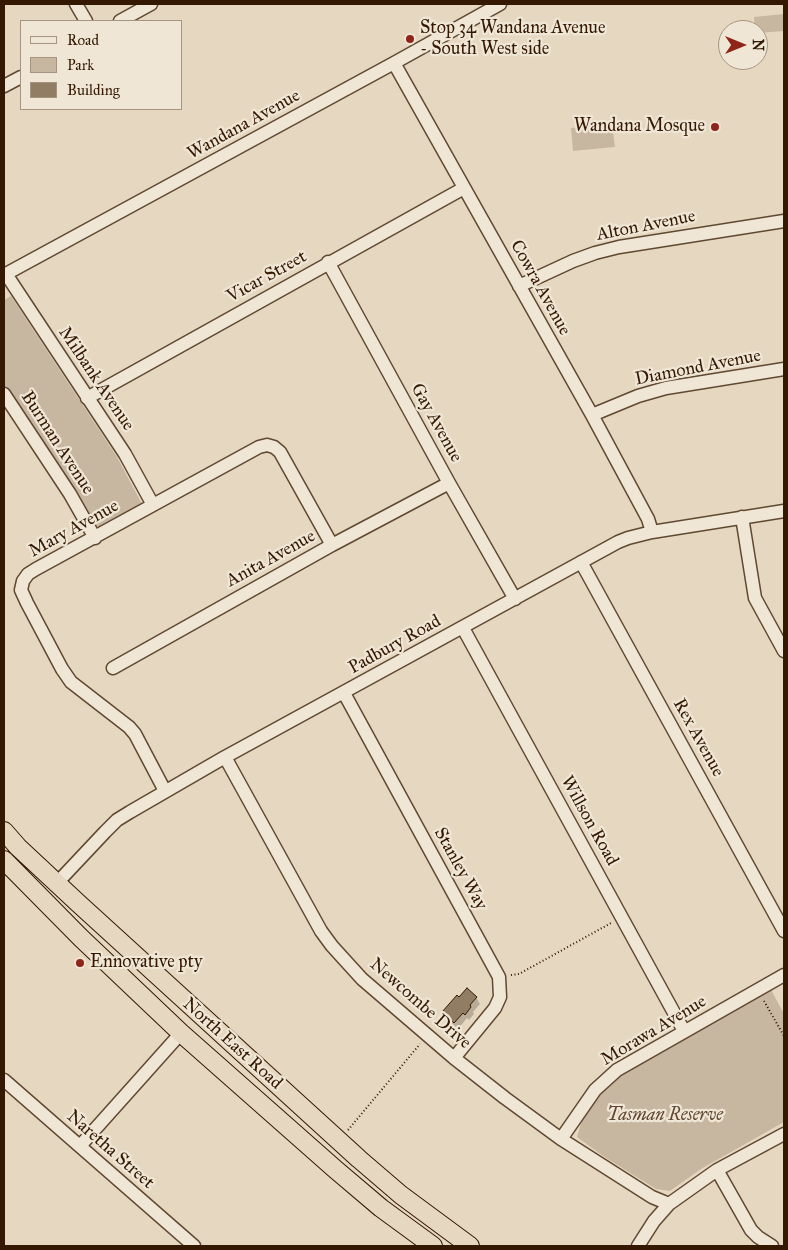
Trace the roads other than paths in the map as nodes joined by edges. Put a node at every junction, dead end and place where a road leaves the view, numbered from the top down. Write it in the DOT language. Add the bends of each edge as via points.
graph roads {
  1 [pos="76,4"];
  2 [pos="151,4"];
  3 [pos="500,4"];
  4 [pos="85,20"];
  5 [pos="122,20"];
  6 [pos="394,63"];
  7 [pos="20,77"];
  8 [pos="4,86"];
  9 [pos="464,188"];
  10 [pos="784,220"];
  11 [pos="328,262"];
  12 [pos="5,275"];
  13 [pos="519,286"];
  14 [pos="784,369"];
  15 [pos="4,394"];
  16 [pos="87,398"];
  17 [pos="592,415"];
  18 [pos="449,483"];
  19 [pos="153,506"];
  20 [pos="784,511"];
  21 [pos="742,517"];
  22 [pos="652,532"];
  23 [pos="94,538"];
  24 [pos="332,545"];
  25 [pos="581,562"];
  26 [pos="515,599"];
  27 [pos="463,628"];
  28 [pos="784,651"];
  29 [pos="113,668"];
  30 [pos="344,693"];
  31 [pos="225,757"];
  32 [pos="165,791"];
  33 [pos="4,831"];
  34 [pos="4,860"];
  35 [pos="26,883"];
  36 [pos="57,883"];
  37 [pos="784,931"];
  38 [pos="81,938"];
  39 [pos="784,975"];
  40 [pos="684,1031"];
  41 [pos="181,1032"];
  42 [pos="454,1058"];
  43 [pos="4,1080"];
  44 [pos="784,1134"];
  45 [pos="561,1139"];
  46 [pos="80,1146"];
  47 [pos="717,1170"];
  48 [pos="669,1204"];
  49 [pos="465,1244"];
  50 [pos="194,1246"];
  51 [pos="432,1246"];
  52 [pos="638,1246"];
  53 [pos="772,1246"];
  1 -- 4 [label="street"];
  2 -- 5 [label="street"];
  3 -- 6 [label="street, Wandana Avenue"];
  6 -- 9 [label="street, Cowra Avenue"];
  6 -- 12 [label="street, Wandana Avenue"];
  7 -- 8 [label="street"];
  9 -- 11 [label="street, Vicar Street"];
  9 -- 13 [label="street, Cowra Avenue"];
  10 -- 13 [label="street, Alton Avenue" via="619,247 572,261"];
  11 -- 16 [label="street, Vicar Street"];
  11 -- 18 [label="street, Gay Avenue"];
  12 -- 16 [label="street, Milbank Avenue"];
  13 -- 17 [label="street, Cowra Avenue"];
  14 -- 17 [label="street, Diamond Avenue" via="666,388"];
  15 -- 23 [label="street, Burman Avenue" via="70,494"];
  16 -- 19 [label="street, Milbank Avenue" via="126,454"];
  17 -- 22 [label="street, Cowra Avenue"];
  18 -- 24 [label="street, Anita Avenue"];
  18 -- 26 [label="street, Gay Avenue"];
  19 -- 23 [label="street, Mary Avenue"];
  19 -- 24 [label="street, Mary Avenue" via="267,445 280,452"];
  20 -- 21 [label="street, Padbury Road"];
  21 -- 22 [label="street, Padbury Road"];
  21 -- 28 [label="street" via="755,598"];
  22 -- 25 [label="street, Padbury Road" via="628,538"];
  23 -- 32 [label="street, Mary Avenue" via="28,574 22,590 71,682 129,727"];
  24 -- 29 [label="street, Anita Avenue"];
  25 -- 26 [label="street, Padbury Road"];
  25 -- 37 [label="street, Rex Avenue"];
  26 -- 27 [label="street, Padbury Road"];
  27 -- 30 [label="street, Padbury Road"];
  27 -- 40 [label="street, Willson Road"];
  30 -- 31 [label="street, Padbury Road"];
  30 -- 42 [label="street, Stanley Way" via="499,977 500,997 495,1008"];
  31 -- 32 [label="street, Padbury Road"];
  31 -- 42 [label="street, Newcombe Drive" via="332,946 362,979"];
  32 -- 36 [label="street, Padbury Road" via="117,820"];
  33 -- 36 [label="highway, North East Road"];
  34 -- 35 [label="highway, North East Road"];
  35 -- 36 [label="highway"];
  35 -- 38 [label="highway, North East Road"];
  36 -- 38 [label="highway" via="59,900"];
  36 -- 49 [label="highway, North East Road" via="359,1159"];
  38 -- 41 [label="highway, North East Road"];
  39 -- 40 [label="street, Morawa Avenue"];
  40 -- 45 [label="street, Morawa Avenue" via="610,1075 595,1090"];
  41 -- 46 [label="street"];
  41 -- 51 [label="highway, North East Road" via="335,1169"];
  42 -- 45 [label="street, Newcombe Drive"];
  43 -- 46 [label="street, Naretha Street"];
  44 -- 47 [label="street"];
  45 -- 48 [label="street, Newcombe Drive" via="652,1197"];
  46 -- 50 [label="street, Naretha Street"];
  47 -- 48 [label="street"];
  47 -- 53 [label="street" via="751,1230"];
  48 -- 52 [label="street" via="654,1220"];
}
